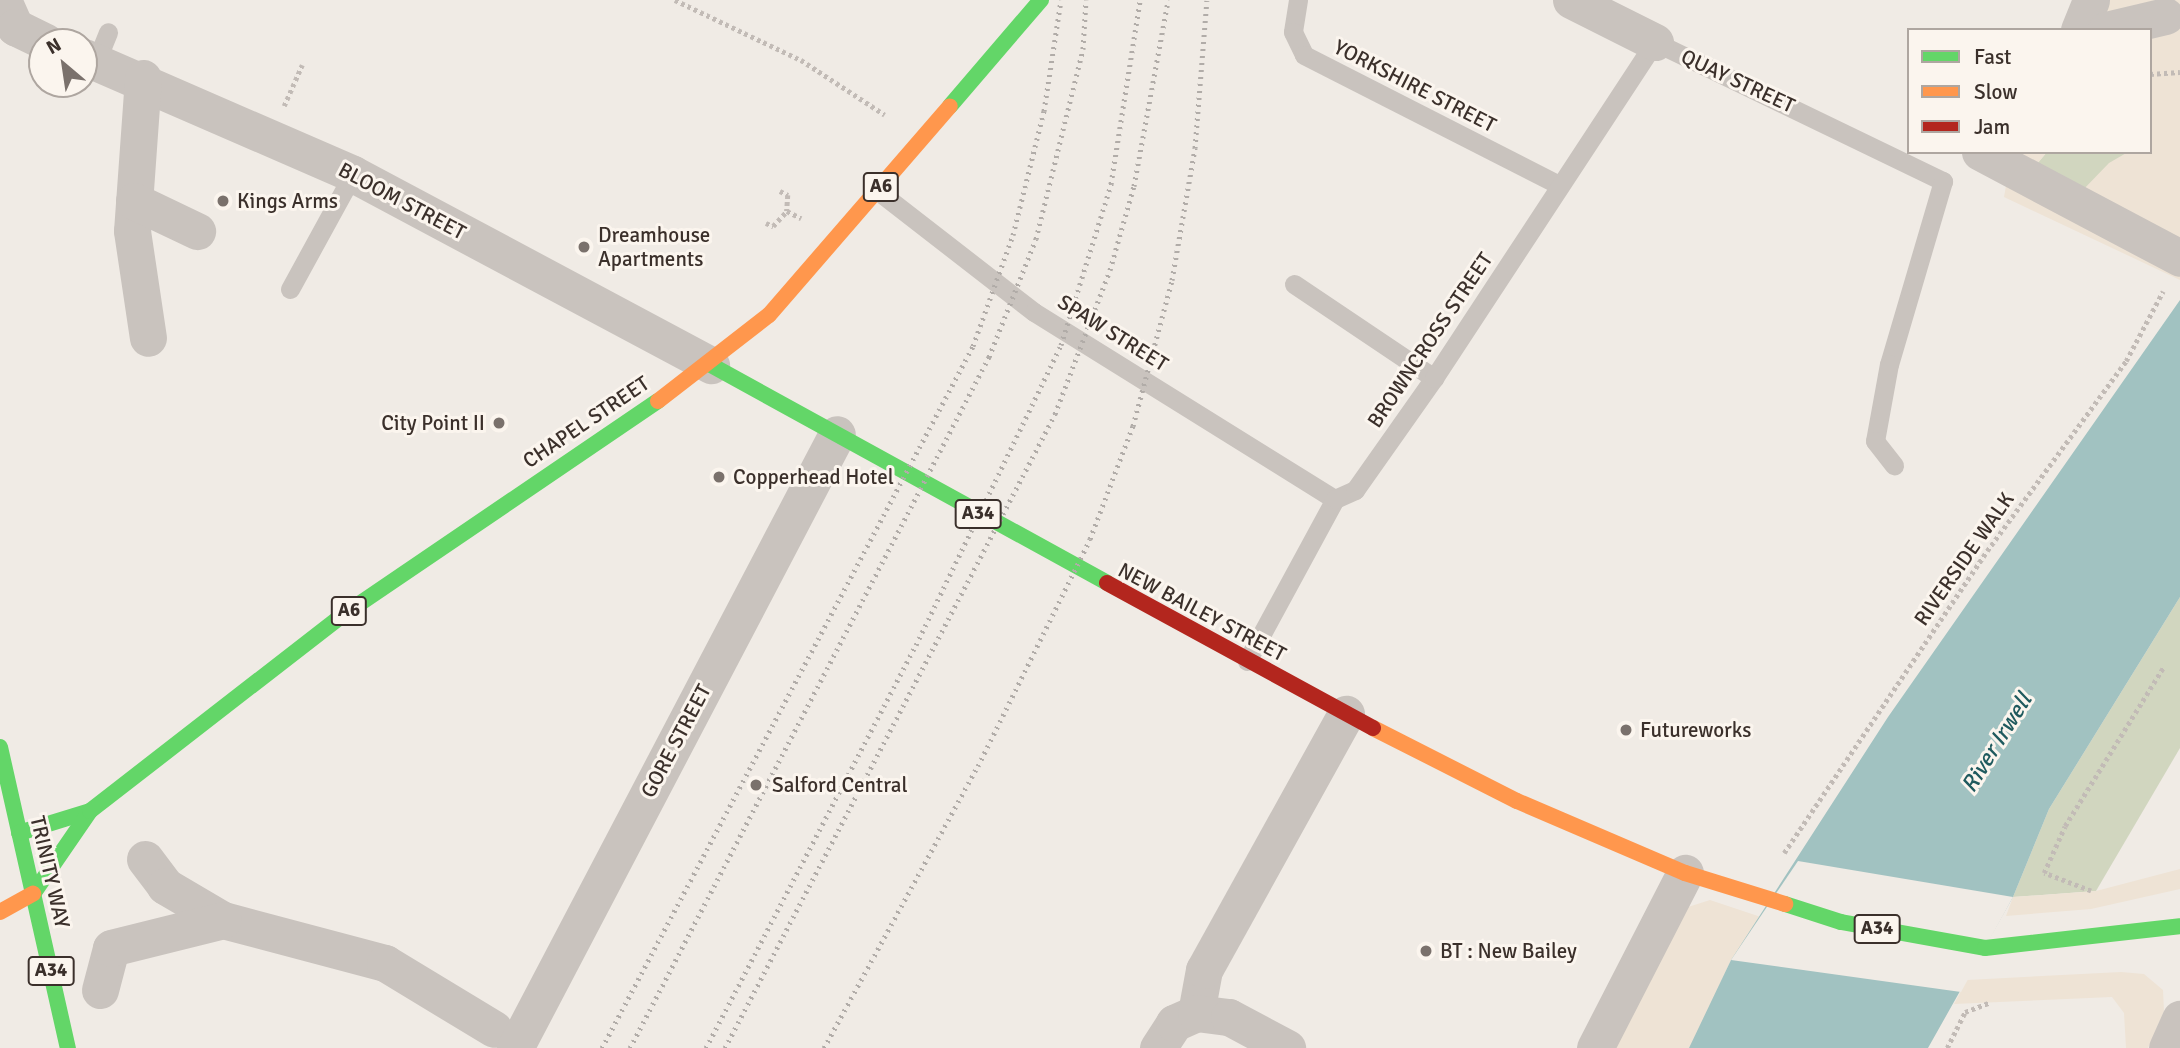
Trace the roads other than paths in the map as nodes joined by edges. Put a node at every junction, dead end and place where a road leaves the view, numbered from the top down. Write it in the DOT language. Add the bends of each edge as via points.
graph roads {
  1 [pos="1041,0"];
  2 [pos="1298,0"];
  3 [pos="1571,0"];
  4 [pos="2091,0"];
  5 [pos="3,2"];
  6 [pos="2163,14"];
  7 [pos="2080,28"];
  8 [pos="2113,28"];
  9 [pos="28,33"];
  10 [pos="1655,42"];
  11 [pos="98,51"];
  12 [pos="143,78"];
  13 [pos="1988,154"];
  14 [pos="2025,163"];
  15 [pos="353,174"];
  16 [pos="1559,185"];
  17 [pos="877,191"];
  18 [pos="134,201"];
  19 [pos="197,231"];
  20 [pos="2174,270"];
  21 [pos="1294,284"];
  22 [pos="290,289"];
  23 [pos="148,338"];
  24 [pos="711,365"];
  25 [pos="1434,379"];
  26 [pos="837,434"];
  27 [pos="1894,465"];
  28 [pos="1335,499"];
  29 [pos="1247,660"];
  30 [pos="1346,714"];
  31 [pos="0,747"];
  32 [pos="90,811"];
  33 [pos="19,833"];
  34 [pos="0,844"];
  35 [pos="145,859"];
  36 [pos="1685,873"];
  37 [pos="33,894"];
  38 [pos="0,912"];
  39 [pos="223,920"];
  40 [pos="2180,926"];
  41 [pos="100,990"];
  42 [pos="1196,1013"];
  43 [pos="2180,1018"];
  44 [pos="505,1039"];
  45 [pos="68,1048"];
  46 [pos="1157,1048"];
  47 [pos="1287,1048"];
  48 [pos="1595,1048"];
  49 [pos="2167,1048"];
  1 -- 17 [label="main road, CHAPEL STREET / A6"];
  2 -- 16 [label="lane, YORKSHIRE STREET" via="1293,32 1304,55"];
  3 -- 10 [label="street, QUAY STREET"];
  4 -- 7 [label="street"];
  5 -- 9 [label="street" via="15,27"];
  6 -- 8 [label="street"];
  10 -- 16 [label="lane, BROWNCROSS STREET"];
  10 -- 27 [label="lane, QUAY STREET" via="1943,181 1889,364 1875,442"];
  11 -- 12 [label="street, BLOOM STREET"];
  12 -- 15 [label="street, BLOOM STREET"];
  12 -- 18 [label="street"];
  13 -- 14 [label="street"];
  14 -- 20 [label="street"];
  15 -- 22 [label="lane"];
  15 -- 24 [label="street, BLOOM STREET"];
  16 -- 25 [label="lane, BROWNCROSS STREET"];
  17 -- 24 [label="main road, CHAPEL STREET / A6" via="769,316"];
  17 -- 28 [label="lane, SPAW STREET" via="1034,312"];
  18 -- 19 [label="street"];
  18 -- 23 [label="street" via="132,231"];
  21 -- 25 [label="lane"];
  24 -- 26 [label="main road, NEW BAILEY STREET / A34"];
  24 -- 32 [label="main road, CHAPEL STREET / A6" via="340,617"];
  25 -- 28 [label="lane, BROWNCROSS STREET" via="1355,490"];
  26 -- 29 [label="main road, NEW BAILEY STREET / A34"];
  26 -- 44 [label="street, GORE STREET"];
  28 -- 29 [label="lane, BROWNCROSS STREET"];
  29 -- 30 [label="main road, NEW BAILEY STREET / A34"];
  30 -- 36 [label="main road, NEW BAILEY STREET / A34" via="1517,801"];
  30 -- 42 [label="street" via="1204,970"];
  31 -- 33 [label="main road, TRINITY WAY / A34"];
  32 -- 33 [label="main road, CHAPEL STREET / A6"];
  32 -- 37 [label="main road, CHAPEL STREET / A6"];
  33 -- 34 [label="main road, CHAPEL STREET / A6"];
  33 -- 37 [label="main road, TRINITY WAY / A34"];
  35 -- 39 [label="street" via="165,886"];
  36 -- 40 [label="main road, A34" via="1841,922 1985,948"];
  36 -- 48 [label="street"];
  37 -- 38 [label="main road, CHAPEL STREET / A6"];
  37 -- 45 [label="main road, TRINITY WAY / A34"];
  39 -- 41 [label="street" via="111,948"];
  39 -- 44 [label="street" via="385,963"];
  42 -- 46 [label="street" via="1174,1023"];
  42 -- 47 [label="street" via="1228,1017"];
  43 -- 49 [label="street"];
}
